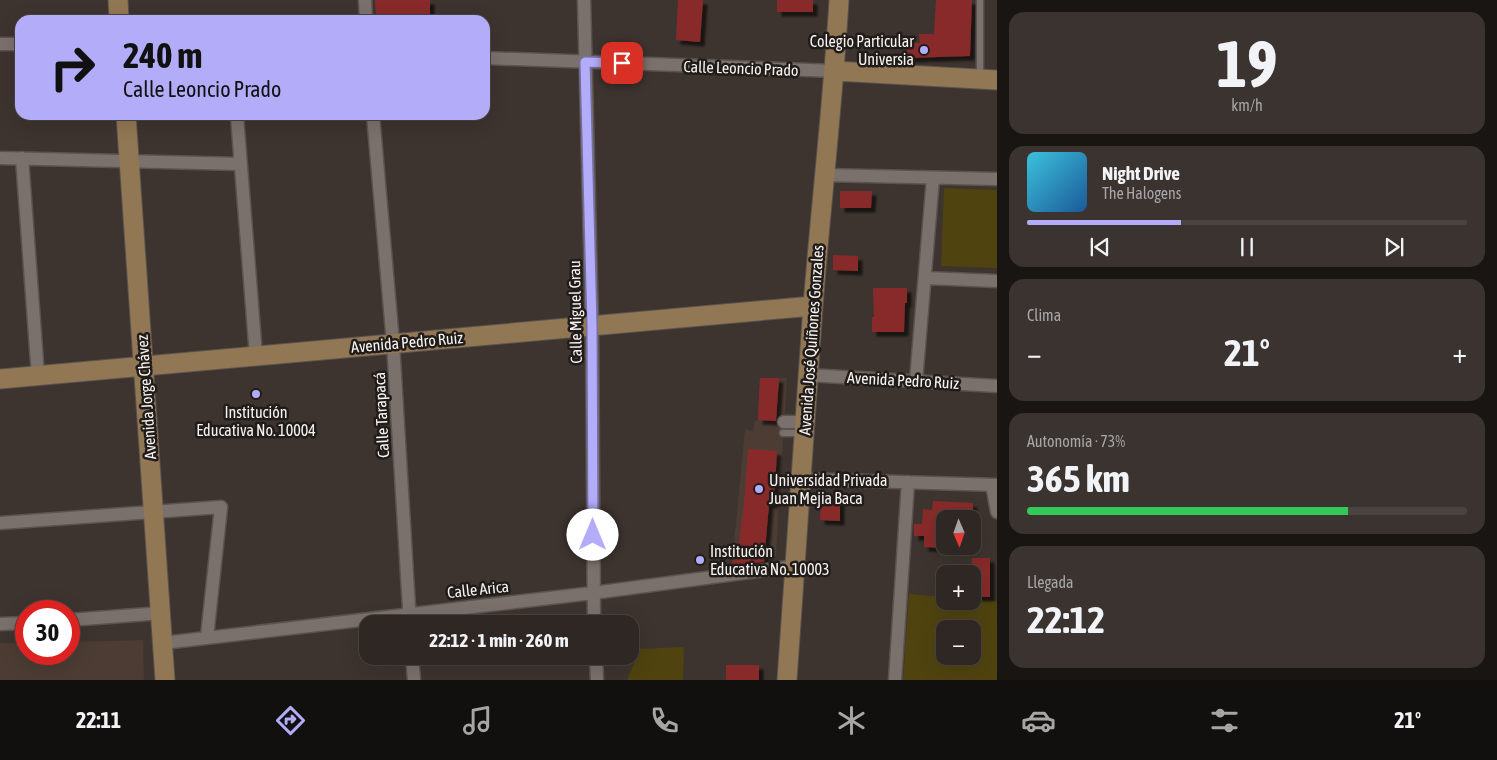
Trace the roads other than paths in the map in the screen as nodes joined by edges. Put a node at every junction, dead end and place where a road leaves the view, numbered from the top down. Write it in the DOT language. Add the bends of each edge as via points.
graph roads {
  1 [pos="118,0"];
  2 [pos="365,0"];
  3 [pos="584,0"];
  4 [pos="839,0"];
  5 [pos="980,0"];
  6 [pos="119,15"];
  7 [pos="366,15"];
  8 [pos="0,44"];
  9 [pos="15,44"];
  10 [pos="490,58"];
  11 [pos="585,62"];
  12 [pos="835,71"];
  13 [pos="988,80"];
  14 [pos="126,120"];
  15 [pos="237,120"];
  16 [pos="373,120"];
  17 [pos="0,158"];
  18 [pos="22,158"];
  19 [pos="130,161"];
  20 [pos="241,164"];
  21 [pos="824,175"];
  22 [pos="933,178"];
  23 [pos="997,179"];
  24 [pos="925,278"];
  25 [pos="997,281"];
  26 [pos="813,306"];
  27 [pos="592,325"];
  28 [pos="393,343"];
  29 [pos="256,356"];
  30 [pos="144,366"];
  31 [pos="808,375"];
  32 [pos="38,376"];
  33 [pos="0,379"];
  34 [pos="916,381"];
  35 [pos="997,386"];
  36 [pos="784,428"];
  37 [pos="805,428"];
  38 [pos="802,479"];
  39 [pos="908,482"];
  40 [pos="994,485"];
  41 [pos="154,511"];
  42 [pos="997,512"];
  43 [pos="0,523"];
  44 [pos="796,566"];
  45 [pos="593,592"];
  46 [pos="162,613"];
  47 [pos="409,615"];
  48 [pos="430,615"];
  49 [pos="594,615"];
  50 [pos="80,619"];
  51 [pos="15,623"];
  52 [pos="359,623"];
  53 [pos="0,624"];
  54 [pos="207,637"];
  55 [pos="163,643"];
  56 [pos="413,665"];
  57 [pos="596,665"];
  58 [pos="165,680"];
  59 [pos="414,680"];
  60 [pos="597,680"];
  61 [pos="787,680"];
  62 [pos="895,680"];
  1 -- 6 [label="street"];
  2 -- 7 [label="street"];
  3 -- 11 [label="street, Calle Miguel Grau"];
  4 -- 12 [label="street, Avenida José Quiñones Gonzales"];
  5 -- 13 [label="lane"];
  8 -- 9 [label="street"];
  10 -- 11 [label="street, Calle Leoncio Prado"];
  11 -- 12 [label="street, Calle Leoncio Prado"];
  11 -- 27 [label="street, Calle Miguel Grau"];
  12 -- 13 [label="street, Calle Leoncio Prado"];
  12 -- 21 [label="street, Avenida José Quiñones Gonzales"];
  14 -- 19 [label="street, Avenida Jorge Chávez"];
  15 -- 20 [label="street"];
  16 -- 28 [label="street, Calle Tarapacá"];
  17 -- 18 [label="street"];
  18 -- 19 [label="street"];
  18 -- 32 [label="street"];
  19 -- 20 [label="street"];
  19 -- 30 [label="street, Avenida Jorge Chávez"];
  20 -- 29 [label="street"];
  21 -- 22 [label="street"];
  21 -- 26 [label="street, Avenida José Quiñones Gonzales"];
  22 -- 23 [label="street"];
  22 -- 24 [label="street"];
  24 -- 25 [label="street"];
  24 -- 34 [label="street"];
  26 -- 27 [label="street, Avenida Pedro Ruiz"];
  26 -- 31 [label="street, Avenida José Quiñones Gonzales"];
  27 -- 28 [label="street, Avenida Pedro Ruiz"];
  27 -- 45 [label="street, Calle Miguel Grau"];
  28 -- 29 [label="street, Avenida Pedro Ruiz"];
  28 -- 47 [label="street, Calle Tarapacá"];
  29 -- 30 [label="street, Avenida Pedro Ruiz"];
  30 -- 32 [label="street, Avenida Pedro Ruiz"];
  30 -- 41 [label="street, Avenida Jorge Chávez"];
  31 -- 34 [label="street, Avenida Pedro Ruiz"];
  31 -- 37 [label="street, Avenida José Quiñones Gonzales"];
  32 -- 33 [label="street, Avenida Pedro Ruiz"];
  34 -- 35 [label="street, Avenida Pedro Ruiz"];
  36 -- 37 [label="street"];
  37 -- 38 [label="street, Avenida José Quiñones Gonzales"];
  38 -- 39 [label="street"];
  38 -- 44 [label="street, Avenida José Quiñones Gonzales"];
  39 -- 40 [label="street"];
  39 -- 62 [label="street"];
  40 -- 42 [label="street"];
  41 -- 43 [label="street"];
  41 -- 46 [label="street, Avenida Jorge Chávez"];
  41 -- 54 [label="street" via="221,507"];
  44 -- 45 [label="street, Calle Arica"];
  44 -- 61 [label="street, Avenida José Quiñones Gonzales"];
  45 -- 48 [label="street, Calle Arica"];
  45 -- 49 [label="street, Calle Miguel Grau"];
  46 -- 50 [label="street"];
  46 -- 55 [label="street, Avenida Jorge Chávez"];
  51 -- 53 [label="street"];
  52 -- 54 [label="street, Calle Arica"];
  54 -- 55 [label="street, Calle Arica"];
  55 -- 58 [label="street, Avenida Jorge Chávez"];
  56 -- 59 [label="street"];
  57 -- 60 [label="street"];
}
